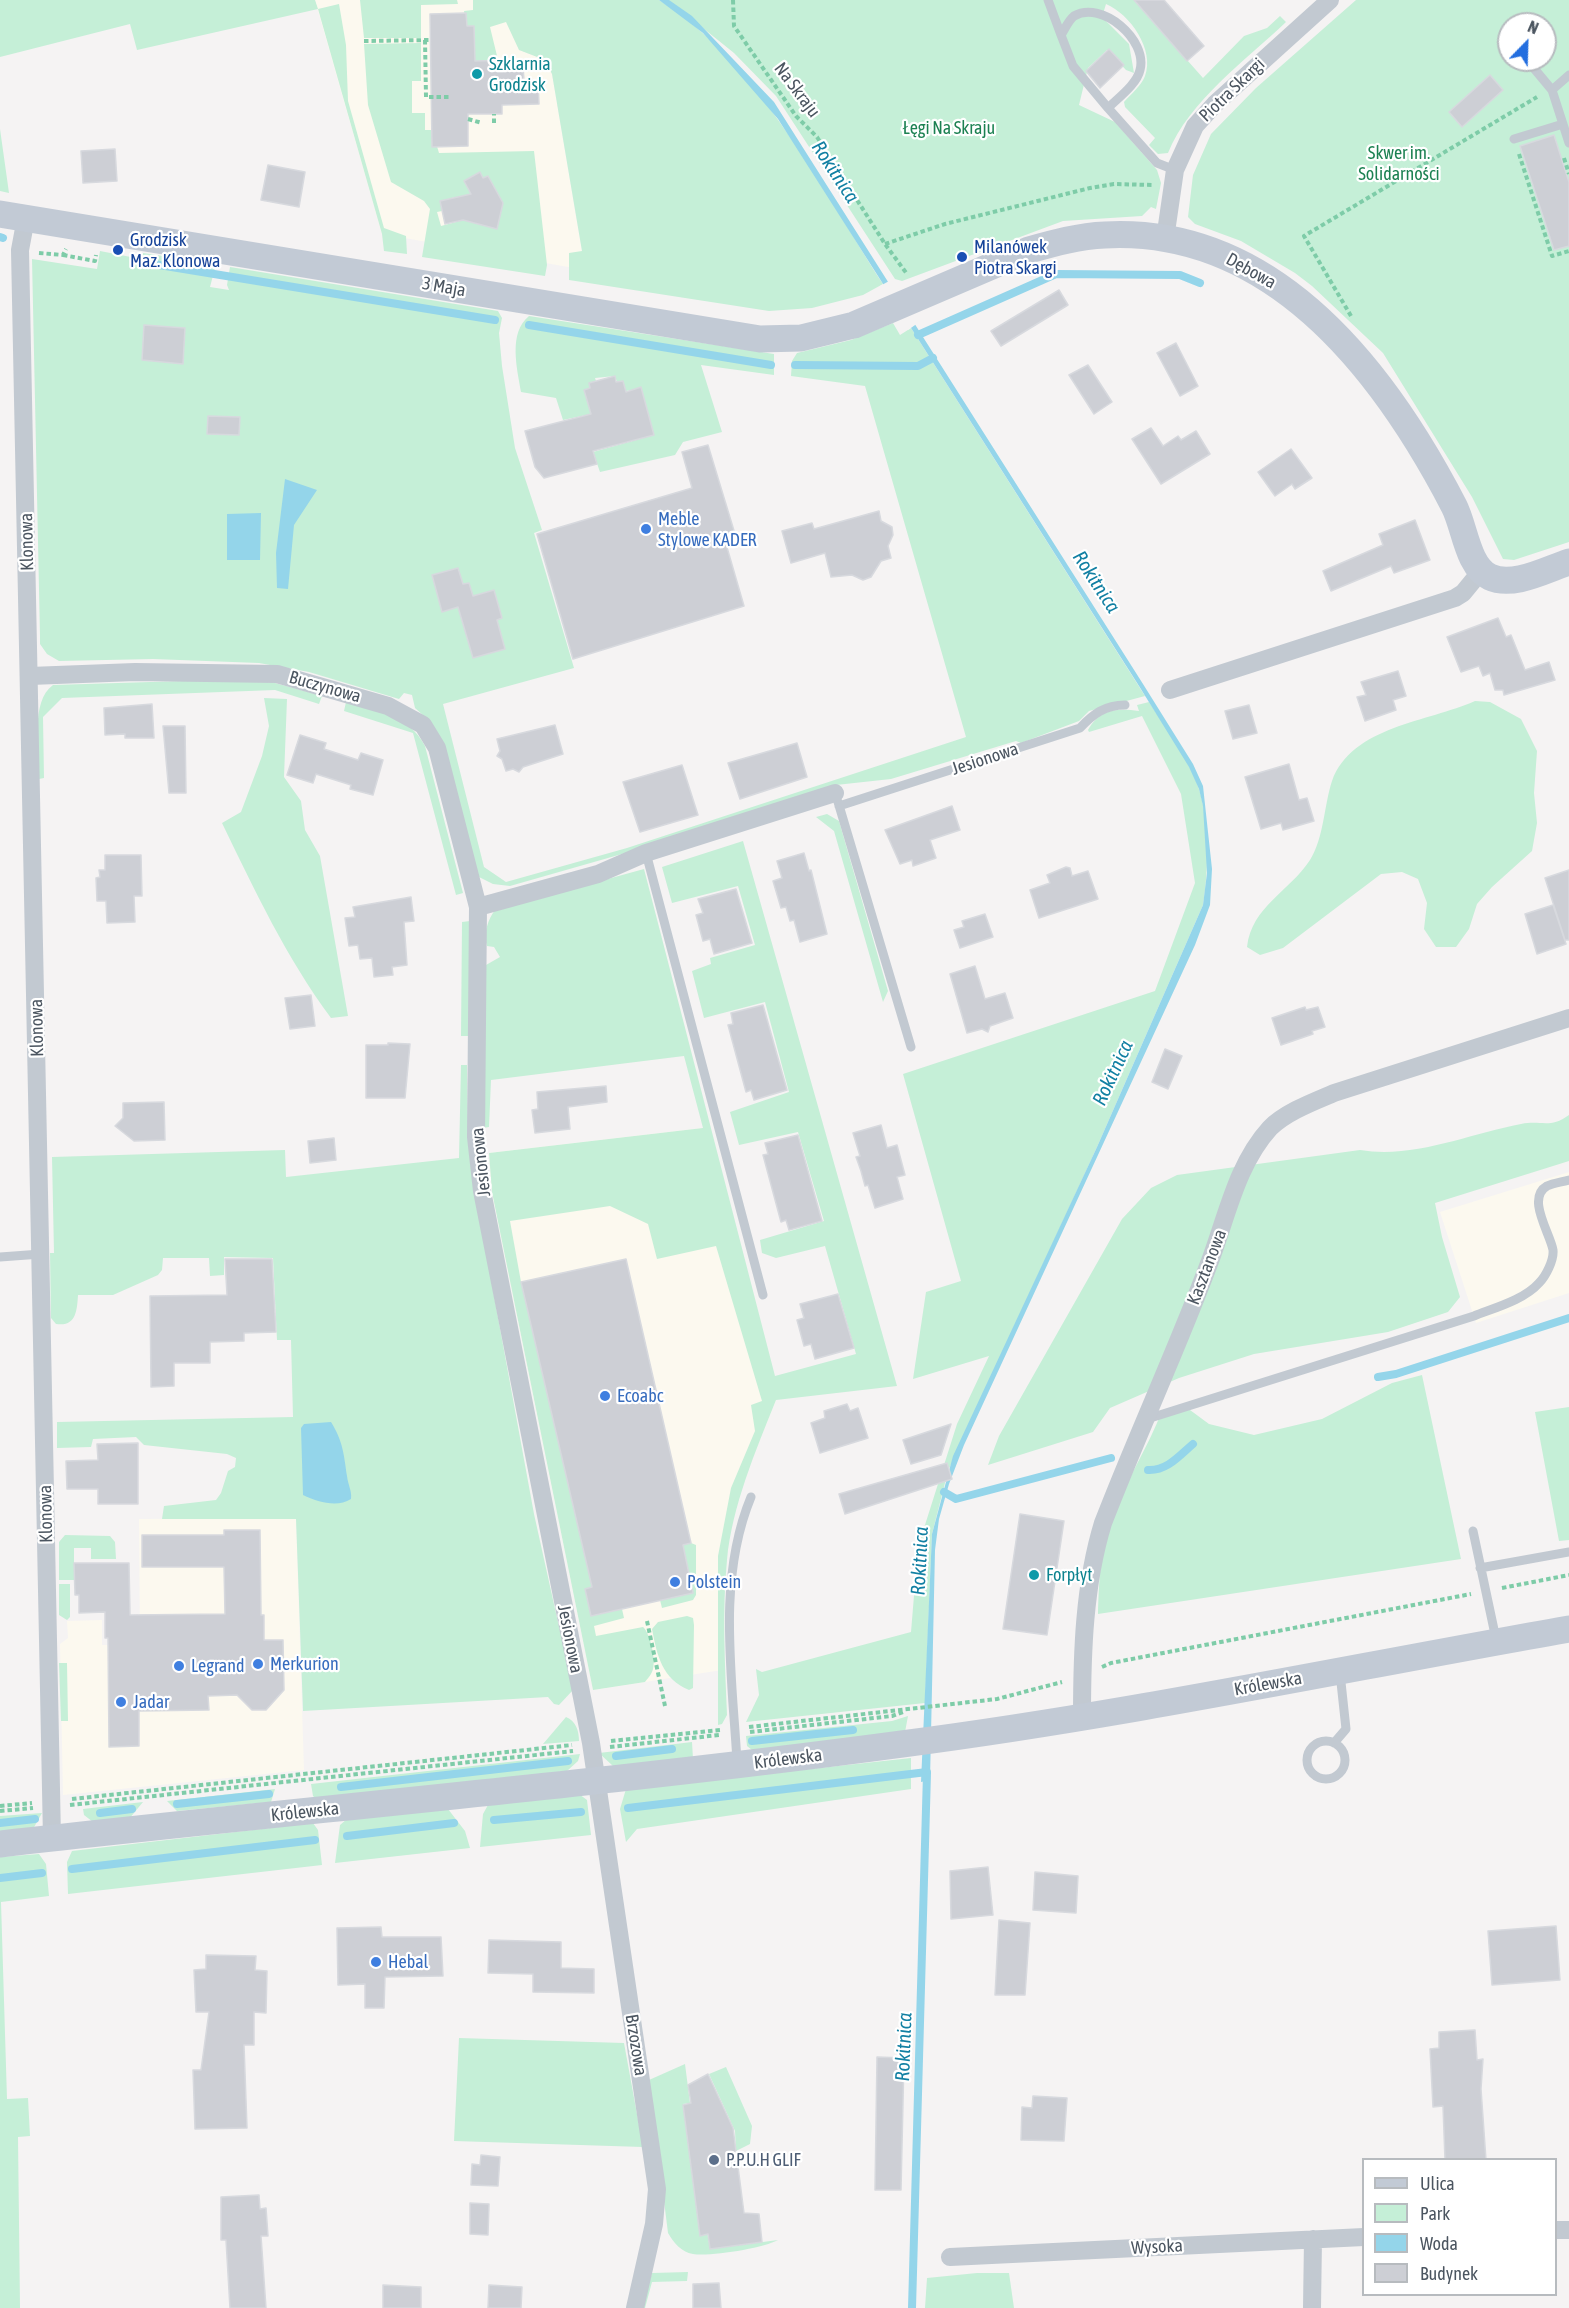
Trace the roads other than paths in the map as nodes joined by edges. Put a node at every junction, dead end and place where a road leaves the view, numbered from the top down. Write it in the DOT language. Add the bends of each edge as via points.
graph roads {
  1 [pos="1048,0"];
  2 [pos="1330,0"];
  3 [pos="1061,35"];
  4 [pos="1537,72"];
  5 [pos="1569,75"];
  6 [pos="1552,90"];
  7 [pos="1108,108"];
  8 [pos="1563,124"];
  9 [pos="1514,139"];
  10 [pos="1569,143"];
  11 [pos="1175,170"];
  12 [pos="0,214"];
  13 [pos="26,218"];
  14 [pos="1165,238"];
  15 [pos="886,311"];
  16 [pos="1569,562"];
  17 [pos="1481,571"];
  18 [pos="30,676"];
  19 [pos="1170,690"];
  20 [pos="1125,705"];
  21 [pos="837,799"];
  22 [pos="646,853"];
  23 [pos="478,907"];
  24 [pos="1569,1018"];
  25 [pos="911,1047"];
  26 [pos="1569,1180"];
  27 [pos="41,1254"];
  28 [pos="0,1257"];
  29 [pos="763,1295"];
  30 [pos="1147,1419"];
  31 [pos="751,1497"];
  32 [pos="1473,1531"];
  33 [pos="1569,1552"];
  34 [pos="1480,1568"];
  35 [pos="1569,1629"];
  36 [pos="1496,1642"];
  37 [pos="1340,1671"];
  38 [pos="1082,1717"];
  39 [pos="1334,1743"];
  40 [pos="737,1765"];
  41 [pos="596,1781"];
  42 [pos="52,1838"];
  43 [pos="0,1844"];
  44 [pos="1362,2237"];
  45 [pos="1313,2239"];
  46 [pos="950,2257"];
  47 [pos="635,2308"];
  48 [pos="1312,2308"];
  1 -- 3 [label="lane"];
  2 -- 11 [label="street, Piotra Skargi" via="1202,117"];
  3 -- 7 [label="lane" via="1073,66"];
  3 -- 7 [label="lane" via="1075,15 1091,8 1102,9 1133,37 1140,70"];
  4 -- 6 [label="lane"];
  5 -- 6 [label="lane"];
  6 -- 8 [label="lane"];
  7 -- 11 [label="lane" via="1157,163"];
  8 -- 9 [label="lane"];
  8 -- 10 [label="lane"];
  11 -- 14 [label="street, Piotra Skargi"];
  12 -- 13 [label="street, 3 Maja"];
  13 -- 15 [label="street, 3 Maja" via="760,339 822,334"];
  13 -- 18 [label="street, Klonowa" via="20,250"];
  14 -- 15 [label="street, Dębowa" via="1104,235 1057,242 913,291"];
  14 -- 17 [label="street, Dębowa" via="1226,256 1268,278 1350,350 1387,394 1432,467 1455,507"];
  16 -- 17 [label="street" via="1511,580 1490,577"];
  17 -- 19 [label="street" via="1455,598"];
  18 -- 23 [label="street, Buczynowa" via="264,672 388,706 407,715 423,725 437,748"];
  18 -- 27 [label="street, Klonowa"];
  20 -- 21 [label="lane, Jesionowa" via="1093,714 1080,728"];
  21 -- 22 [label="street, Jesionowa"];
  21 -- 25 [label="lane"];
  22 -- 23 [label="street, Jesionowa" via="598,874"];
  22 -- 29 [label="lane"];
  23 -- 41 [label="street, Jesionowa" via="476,1137 482,1191"];
  24 -- 30 [label="street, Kasztanowa" via="1334,1093 1272,1126 1244,1167"];
  26 -- 30 [label="lane" via="1546,1187 1539,1196 1553,1252 1539,1284 1517,1298 1474,1317"];
  27 -- 28 [label="lane"];
  27 -- 42 [label="street, Klonowa"];
  30 -- 38 [label="street, Kasztanowa" via="1114,1495 1092,1560"];
  31 -- 40 [label="lane" via="731,1566"];
  32 -- 34 [label="lane"];
  33 -- 34 [label="lane"];
  34 -- 36 [label="lane"];
  35 -- 36 [label="street, Królewska"];
  36 -- 37 [label="street, Królewska"];
  37 -- 38 [label="street, Królewska"];
  37 -- 39 [label="lane" via="1346,1729"];
  38 -- 40 [label="street, Królewska"];
  39 -- 39 [label="lane" via="1318,1743 1308,1753 1309,1769 1319,1777 1335,1777 1344,1765 1343,1752"];
  40 -- 41 [label="street, Królewska"];
  41 -- 42 [label="street, Królewska"];
  41 -- 47 [label="street, Brzozowa" via="657,2188 654,2224"];
  42 -- 43 [label="street, Królewska"];
  44 -- 45 [label="street, Wysoka"];
  45 -- 46 [label="street, Wysoka"];
  45 -- 48 [label="street"];
}
